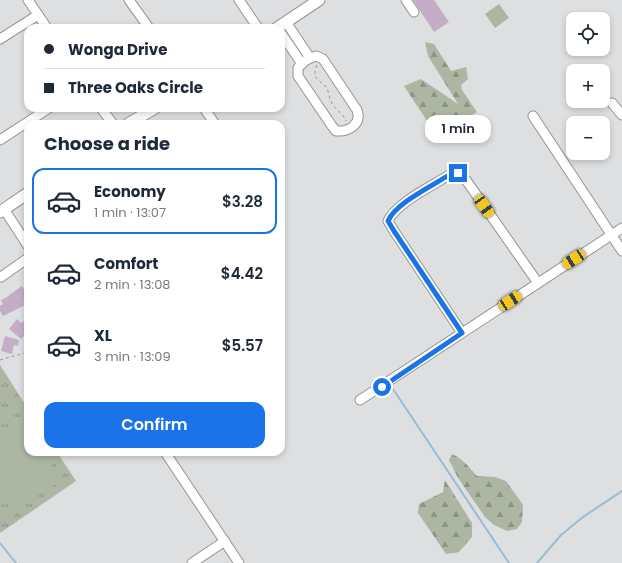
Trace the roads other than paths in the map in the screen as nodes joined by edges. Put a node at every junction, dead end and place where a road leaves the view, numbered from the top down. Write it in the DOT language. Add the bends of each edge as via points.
graph roads {
  1 [pos="28,0"];
  2 [pos="129,0"];
  3 [pos="239,0"];
  4 [pos="319,0"];
  5 [pos="406,0"];
  6 [pos="414,12"];
  7 [pos="38,14"];
  8 [pos="44,24"];
  9 [pos="146,24"];
  10 [pos="255,24"];
  11 [pos="282,24"];
  12 [pos="285,31"];
  13 [pos="285,38"];
  14 [pos="0,40"];
  15 [pos="300,43"];
  16 [pos="292,48"];
  17 [pos="312,61"];
  18 [pos="302,64"];
  19 [pos="612,103"];
  20 [pos="43,112"];
  21 [pos="149,112"];
  22 [pos="622,115"];
  23 [pos="533,116"];
  24 [pos="31,120"];
  25 [pos="138,120"];
  26 [pos="24,124"];
  27 [pos="0,140"];
  28 [pos="24,196"];
  29 [pos="2,210"];
  30 [pos="622,228"];
  31 [pos="611,235"];
  32 [pos="24,240"];
  33 [pos="622,251"];
  34 [pos="24,261"];
  35 [pos="0,279"];
  36 [pos="538,284"];
  37 [pos="462,333"];
  38 [pos="360,400"];
  39 [pos="168,456"];
  40 [pos="225,541"];
  41 [pos="192,563"];
  42 [pos="239,563"];
  1 -- 7 [label="street"];
  2 -- 9 [label="street"];
  3 -- 10 [label="street"];
  4 -- 11 [label="main road"];
  5 -- 6 [label="street"];
  7 -- 8 [label="street"];
  7 -- 14 [label="street"];
  12 -- 15 [label="street"];
  13 -- 16 [label="street"];
  15 -- 16 [label="street"];
  15 -- 17 [label="street"];
  16 -- 18 [label="street"];
  17 -- 18 [label="street"];
  17 -- 18 [label="street" via="316,56 323,59 357,110 359,116 356,124 346,131 336,131 301,82 297,72"];
  19 -- 22 [label="street"];
  20 -- 24 [label="street"];
  21 -- 25 [label="main road"];
  23 -- 31 [label="street"];
  26 -- 27 [label="street"];
  28 -- 29 [label="main road"];
  29 -- 32 [label="street"];
  30 -- 31 [label="street"];
  31 -- 33 [label="street"];
  31 -- 36 [label="street"];
  34 -- 35 [label="street"];
  36 -- 37 [label="street"];
  36 -- 37 [label="street" via="466,180 458,173 449,175 400,206 391,214 388,221"];
  37 -- 38 [label="street"];
  39 -- 40 [label="street"];
  40 -- 41 [label="street"];
  40 -- 42 [label="street"];
}
